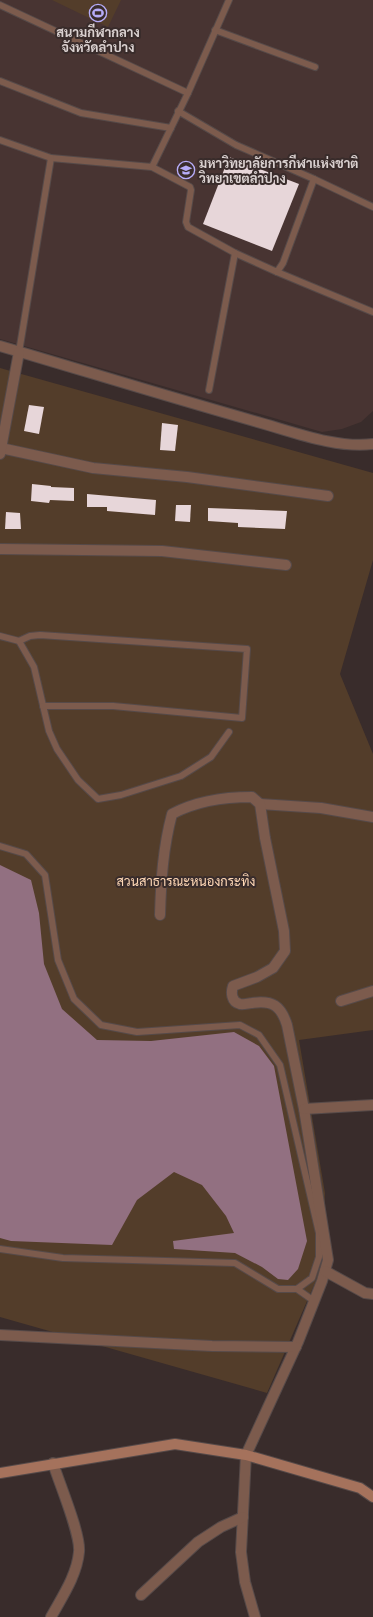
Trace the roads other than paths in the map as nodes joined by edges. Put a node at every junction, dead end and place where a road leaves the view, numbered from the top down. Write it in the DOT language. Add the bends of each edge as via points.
graph roads {
  1 [pos="229,0"];
  2 [pos="0,5"];
  3 [pos="215,30"];
  4 [pos="315,67"];
  5 [pos="0,81"];
  6 [pos="188,93"];
  7 [pos="178,111"];
  8 [pos="171,128"];
  9 [pos="0,140"];
  10 [pos="51,158"];
  11 [pos="152,167"];
  12 [pos="314,179"];
  13 [pos="373,207"];
  14 [pos="235,253"];
  15 [pos="276,272"];
  16 [pos="373,312"];
  17 [pos="0,346"];
  18 [pos="19,352"];
  19 [pos="209,390"];
  20 [pos="373,444"];
  21 [pos="0,451"];
  22 [pos="328,496"];
  23 [pos="0,549"];
  24 [pos="286,565"];
  25 [pos="0,636"];
  26 [pos="19,641"];
  27 [pos="43,706"];
  28 [pos="229,732"];
  29 [pos="260,804"];
  30 [pos="373,817"];
  31 [pos="0,846"];
  32 [pos="160,915"];
  33 [pos="373,991"];
  34 [pos="342,1001"];
  35 [pos="373,1105"];
  36 [pos="304,1109"];
  37 [pos="0,1249"];
  38 [pos="325,1270"];
  39 [pos="297,1289"];
  40 [pos="373,1294"];
  41 [pos="314,1301"];
  42 [pos="0,1335"];
  43 [pos="296,1347"];
  44 [pos="246,1454"];
  45 [pos="53,1463"];
  46 [pos="0,1472"];
  47 [pos="373,1497"];
  48 [pos="243,1517"];
  49 [pos="141,1595"];
  50 [pos="51,1617"];
  51 [pos="255,1617"];
  1 -- 3 [label="lane"];
  2 -- 6 [label="lane"];
  3 -- 4 [label="lane"];
  3 -- 6 [label="lane"];
  5 -- 8 [label="lane" via="81,113"];
  6 -- 7 [label="lane"];
  7 -- 8 [label="lane"];
  7 -- 12 [label="lane" via="236,145"];
  8 -- 11 [label="lane"];
  9 -- 10 [label="lane"];
  10 -- 11 [label="lane"];
  10 -- 18 [label="lane"];
  11 -- 14 [label="lane" via="190,186 186,222 188,227"];
  12 -- 13 [label="lane"];
  12 -- 15 [label="lane" via="283,263"];
  14 -- 15 [label="lane"];
  14 -- 19 [label="lane"];
  15 -- 16 [label="lane"];
  17 -- 18 [label="street"];
  18 -- 20 [label="street" via="324,440 359,446"];
  18 -- 21 [label="street"];
  21 -- 22 [label="street" via="93,468 187,477"];
  23 -- 24 [label="street" via="162,551"];
  25 -- 26 [label="lane"];
  26 -- 27 [label="lane" via="34,667"];
  26 -- 27 [label="lane" via="30,636 53,635 248,649 242,718 113,706"];
  27 -- 28 [label="lane" via="49,731 57,749 78,780 98,799 121,795 181,776 211,757"];
  29 -- 30 [label="street" via="321,808"];
  29 -- 32 [label="street" via="252,797 226,799 203,802 172,814 161,872"];
  29 -- 36 [label="street" via="284,931 285,951 273,968 233,986 231,992 239,1004 263,1001 275,1005 283,1013"];
  31 -- 39 [label="lane" via="26,854 45,875 58,960 74,999 101,1025 138,1032 240,1025 259,1035 280,1065 319,1233 319,1257 312,1278"];
  33 -- 34 [label="street"];
  35 -- 36 [label="street"];
  36 -- 38 [label="street" via="328,1260"];
  37 -- 39 [label="lane" via="63,1258 235,1264 278,1289"];
  38 -- 40 [label="street" via="365,1293"];
  38 -- 41 [label="street"];
  39 -- 41 [label="lane"];
  41 -- 43 [label="street"];
  42 -- 43 [label="street" via="205,1346"];
  43 -- 44 [label="street"];
  44 -- 45 [label="street" via="175,1444"];
  44 -- 47 [label="street" via="360,1488"];
  44 -- 48 [label="street"];
  45 -- 46 [label="street"];
  45 -- 50 [label="street" via="77,1535 79,1552 71,1581"];
  48 -- 49 [label="street" via="198,1542"];
  48 -- 51 [label="street" via="241,1552 245,1582"];
}
